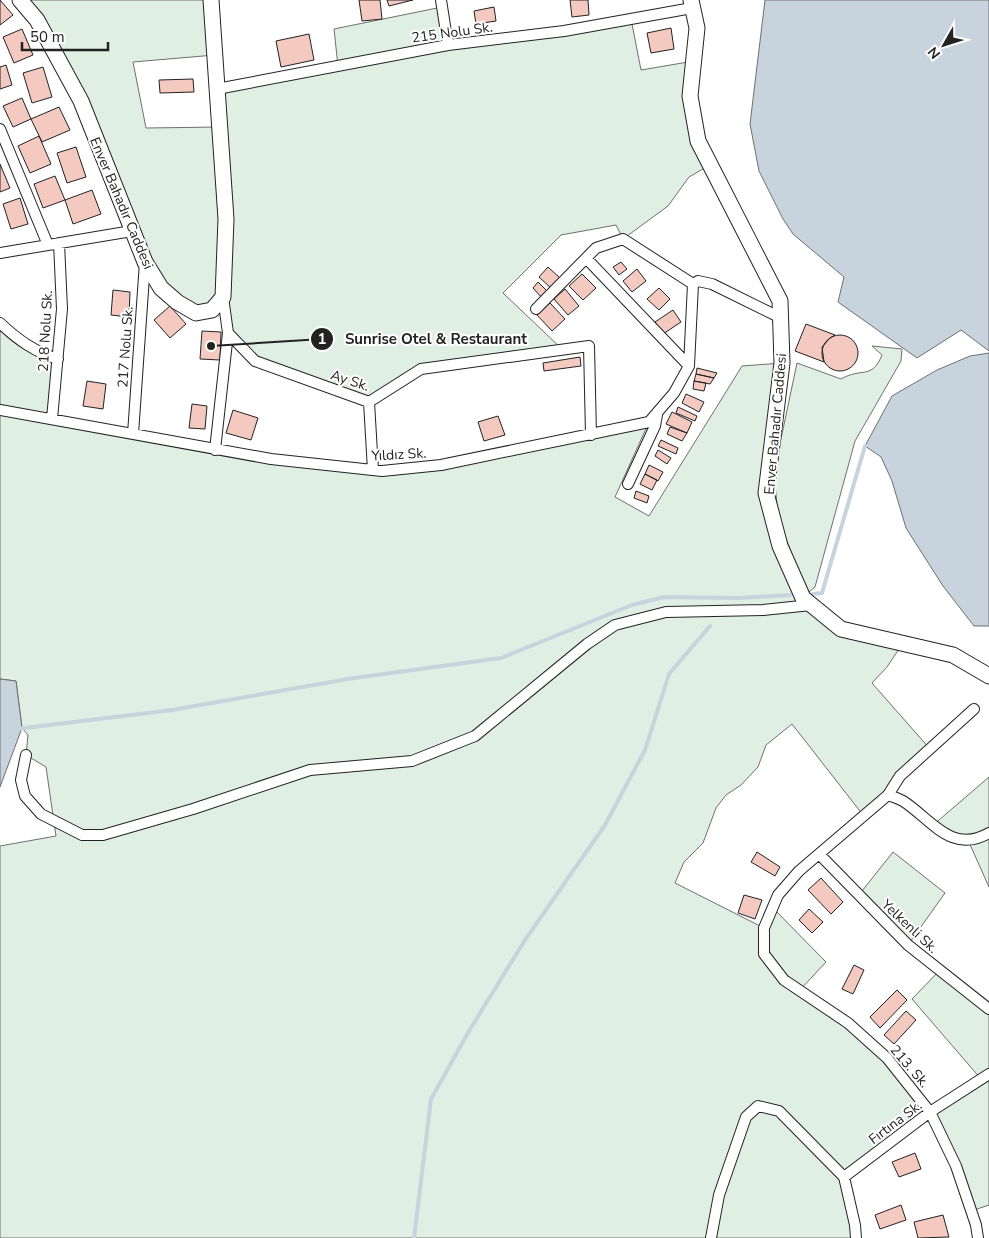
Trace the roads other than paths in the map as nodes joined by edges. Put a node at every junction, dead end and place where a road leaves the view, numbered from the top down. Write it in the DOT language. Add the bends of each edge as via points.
graph roads {
  1 [pos="20,0"];
  2 [pos="211,0"];
  3 [pos="441,0"];
  4 [pos="692,4"];
  5 [pos="448,45"];
  6 [pos="217,89"];
  7 [pos="0,129"];
  8 [pos="132,231"];
  9 [pos="59,243"];
  10 [pos="48,245"];
  11 [pos="0,253"];
  12 [pos="586,258"];
  13 [pos="144,262"];
  14 [pos="693,284"];
  15 [pos="223,297"];
  16 [pos="536,309"];
  17 [pos="780,318"];
  18 [pos="0,323"];
  19 [pos="228,333"];
  20 [pos="58,360"];
  21 [pos="688,366"];
  22 [pos="369,402"];
  23 [pos="0,410"];
  24 [pos="656,415"];
  25 [pos="52,419"];
  26 [pos="133,434"];
  27 [pos="591,435"];
  28 [pos="215,450"];
  29 [pos="373,470"];
  30 [pos="628,484"];
  31 [pos="808,603"];
  32 [pos="989,676"];
  33 [pos="974,709"];
  34 [pos="26,755"];
  35 [pos="888,795"];
  36 [pos="989,834"];
  37 [pos="819,854"];
  38 [pos="989,1009"];
  39 [pos="989,1074"];
  40 [pos="930,1112"];
  41 [pos="844,1177"];
  42 [pos="712,1238"];
  43 [pos="856,1238"];
  44 [pos="978,1238"];
  1 -- 8 [label="main road, Enver Bahadır Caddesi" via="37,20 81,102"];
  2 -- 6 [label="main road"];
  3 -- 5 [label="street"];
  4 -- 5 [label="street, 215 Nolu Sk." via="564,31"];
  4 -- 17 [label="main road, Enver Bahadır Caddesi" via="697,28 690,96 698,141 780,301"];
  5 -- 6 [label="street, 215 Nolu Sk."];
  6 -- 15 [label="main road" via="226,219"];
  7 -- 10 [label="street"];
  8 -- 9 [label="street"];
  8 -- 13 [label="main road, Enver Bahadır Caddesi"];
  9 -- 10 [label="street"];
  9 -- 20 [label="street, 218 Nolu Sk." via="62,309"];
  10 -- 11 [label="street"];
  12 -- 14 [label="street" via="596,248 623,238"];
  12 -- 16 [label="street"];
  12 -- 21 [label="street"];
  13 -- 15 [label="main road, Enver Bahadır Caddesi" via="161,288 196,313 212,310"];
  13 -- 26 [label="street, 217 Nolu Sk."];
  14 -- 17 [label="street" via="698,281 712,284"];
  14 -- 21 [label="street, Yıldız Sk."];
  15 -- 19 [label="street"];
  17 -- 31 [label="main road, Enver Bahadır Caddesi" via="782,363 766,493 780,546"];
  18 -- 20 [label="street" via="13,336"];
  19 -- 22 [label="street, Ay Sk." via="255,361"];
  19 -- 28 [label="street"];
  20 -- 25 [label="street, 218 Nolu Sk."];
  21 -- 24 [label="street, Yıldız Sk." via="674,393"];
  22 -- 27 [label="street, Ay Sk." via="421,369 589,346"];
  22 -- 29 [label="street"];
  23 -- 25 [label="street, Yıldız Sk."];
  24 -- 27 [label="street, Yıldız Sk." via="649,422"];
  24 -- 30 [label="street" via="655,426"];
  25 -- 26 [label="street, Yıldız Sk."];
  26 -- 28 [label="street, Yıldız Sk."];
  27 -- 29 [label="street, Yıldız Sk." via="442,465"];
  28 -- 29 [label="street, Yıldız Sk."];
  31 -- 32 [label="main road, Enver Bahadır Caddesi" via="841,629 953,655"];
  31 -- 34 [label="street" via="763,610 666,612 615,625 587,644 475,736 412,761 310,770 103,835 82,835 41,814 25,796 21,780"];
  33 -- 35 [label="street" via="900,776"];
  35 -- 36 [label="street" via="902,800 932,826 951,837 968,840"];
  35 -- 37 [label="street"];
  37 -- 38 [label="street, Yelkenli Sk." via="908,945"];
  37 -- 40 [label="street, 213. Sk." via="778,895 764,928 764,954 784,980 848,1023 887,1058"];
  39 -- 40 [label="street, Fırtına Sk."];
  40 -- 41 [label="street, Fırtına Sk."];
  40 -- 44 [label="street, 213. Sk." via="956,1166"];
  41 -- 42 [label="street" via="779,1110 758,1106 746,1117 718,1195"];
  41 -- 43 [label="street"];
}
